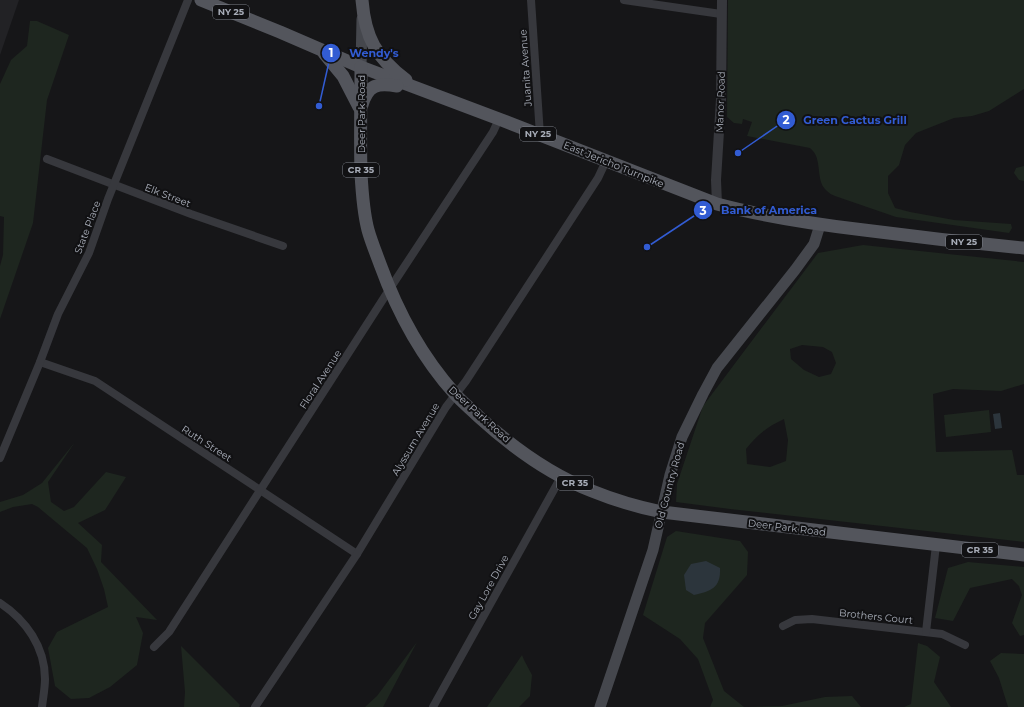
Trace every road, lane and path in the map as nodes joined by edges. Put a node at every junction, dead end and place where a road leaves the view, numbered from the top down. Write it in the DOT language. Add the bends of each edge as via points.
graph roads {
  1 [pos="188,0"];
  2 [pos="201,0"];
  3 [pos="362,0"];
  4 [pos="531,0"];
  5 [pos="624,0"];
  6 [pos="722,0"];
  7 [pos="721,14"];
  8 [pos="320,49"];
  9 [pos="361,67"];
  10 [pos="417,88"];
  11 [pos="361,110"];
  12 [pos="499,119"];
  13 [pos="540,135"];
  14 [pos="47,159"];
  15 [pos="606,162"];
  16 [pos="114,185"];
  17 [pos="717,204"];
  18 [pos="820,225"];
  19 [pos="283,246"];
  20 [pos="1024,248"];
  21 [pos="389,290"];
  22 [pos="40,362"];
  23 [pos="455,395"];
  24 [pos="0,458"];
  25 [pos="562,476"];
  26 [pos="260,491"];
  27 [pos="662,512"];
  28 [pos="936,545"];
  29 [pos="357,554"];
  30 [pos="1024,555"];
  31 [pos="0,602"];
  32 [pos="783,626"];
  33 [pos="926,632"];
  34 [pos="966,645"];
  35 [pos="154,647"];
  36 [pos="42,707"];
  37 [pos="255,707"];
  38 [pos="433,707"];
  39 [pos="600,707"];
  1 -- 16 [label="street, State Place"];
  2 -- 8 [label="main road, East Jericho Turnpike / NY 25"];
  3 -- 9 [label="main road, CR 35"];
  3 -- 10 [label="main road" via="367,31 375,48 394,71"];
  4 -- 13 [label="street, Juanita Avenue"];
  5 -- 7 [label="street"];
  6 -- 7 [label="street, Manor Road"];
  7 -- 17 [label="street, Manor Road"];
  8 -- 9 [label="main road, East Jericho Turnpike / NY 25"];
  8 -- 11 [label="main road" via="343,76"];
  9 -- 10 [label="main road, East Jericho Turnpike / NY 25"];
  9 -- 11 [label="main road, Deer Park Road / CR 35"];
  10 -- 11 [label="main road" via="381,84 375,86 364,97"];
  10 -- 12 [label="main road, East Jericho Turnpike / NY 25"];
  11 -- 21 [label="main road, Deer Park Road / CR 35" via="363,200 368,230"];
  12 -- 13 [label="main road, East Jericho Turnpike / NY 25"];
  12 -- 21 [label="street, Floral Avenue"];
  13 -- 15 [label="main road, East Jericho Turnpike / NY 25"];
  14 -- 16 [label="street, Elk Street"];
  15 -- 17 [label="main road, East Jericho Turnpike / NY 25"];
  15 -- 23 [label="street, Alyssum Avenue"];
  16 -- 19 [label="street, Elk Street"];
  16 -- 22 [label="street, State Place" via="89,253 58,314"];
  17 -- 18 [label="main road, East Jericho Turnpike / NY 25" via="789,221"];
  18 -- 20 [label="main road, East Jericho Turnpike / NY 25"];
  18 -- 27 [label="main road, Old Country Road" via="814,244 717,368 682,437"];
  21 -- 23 [label="main road, Deer Park Road / CR 35" via="422,350"];
  21 -- 26 [label="street, Floral Avenue"];
  22 -- 24 [label="street, State Place"];
  22 -- 26 [label="street, Ruth Street" via="95,381"];
  23 -- 25 [label="main road, Deer Park Road / CR 35" via="499,435"];
  23 -- 29 [label="street, Alyssum Avenue"];
  25 -- 27 [label="main road, Deer Park Road / CR 35" via="592,491"];
  25 -- 38 [label="street, Gay Lore Drive"];
  26 -- 29 [label="street, Ruth Street"];
  26 -- 35 [label="street, Floral Avenue" via="169,632"];
  27 -- 28 [label="main road, Deer Park Road / CR 35"];
  27 -- 39 [label="main road, Old Country Road" via="650,558"];
  28 -- 30 [label="main road, Deer Park Road / CR 35"];
  28 -- 33 [label="street"];
  29 -- 37 [label="street, Alyssum Avenue"];
  31 -- 36 [label="street" via="11,610 33,635 43,663 45,679"];
  32 -- 33 [label="street, Brothers Court" via="795,620 812,619"];
  33 -- 34 [label="street, Brothers Court" via="942,634"];
}
